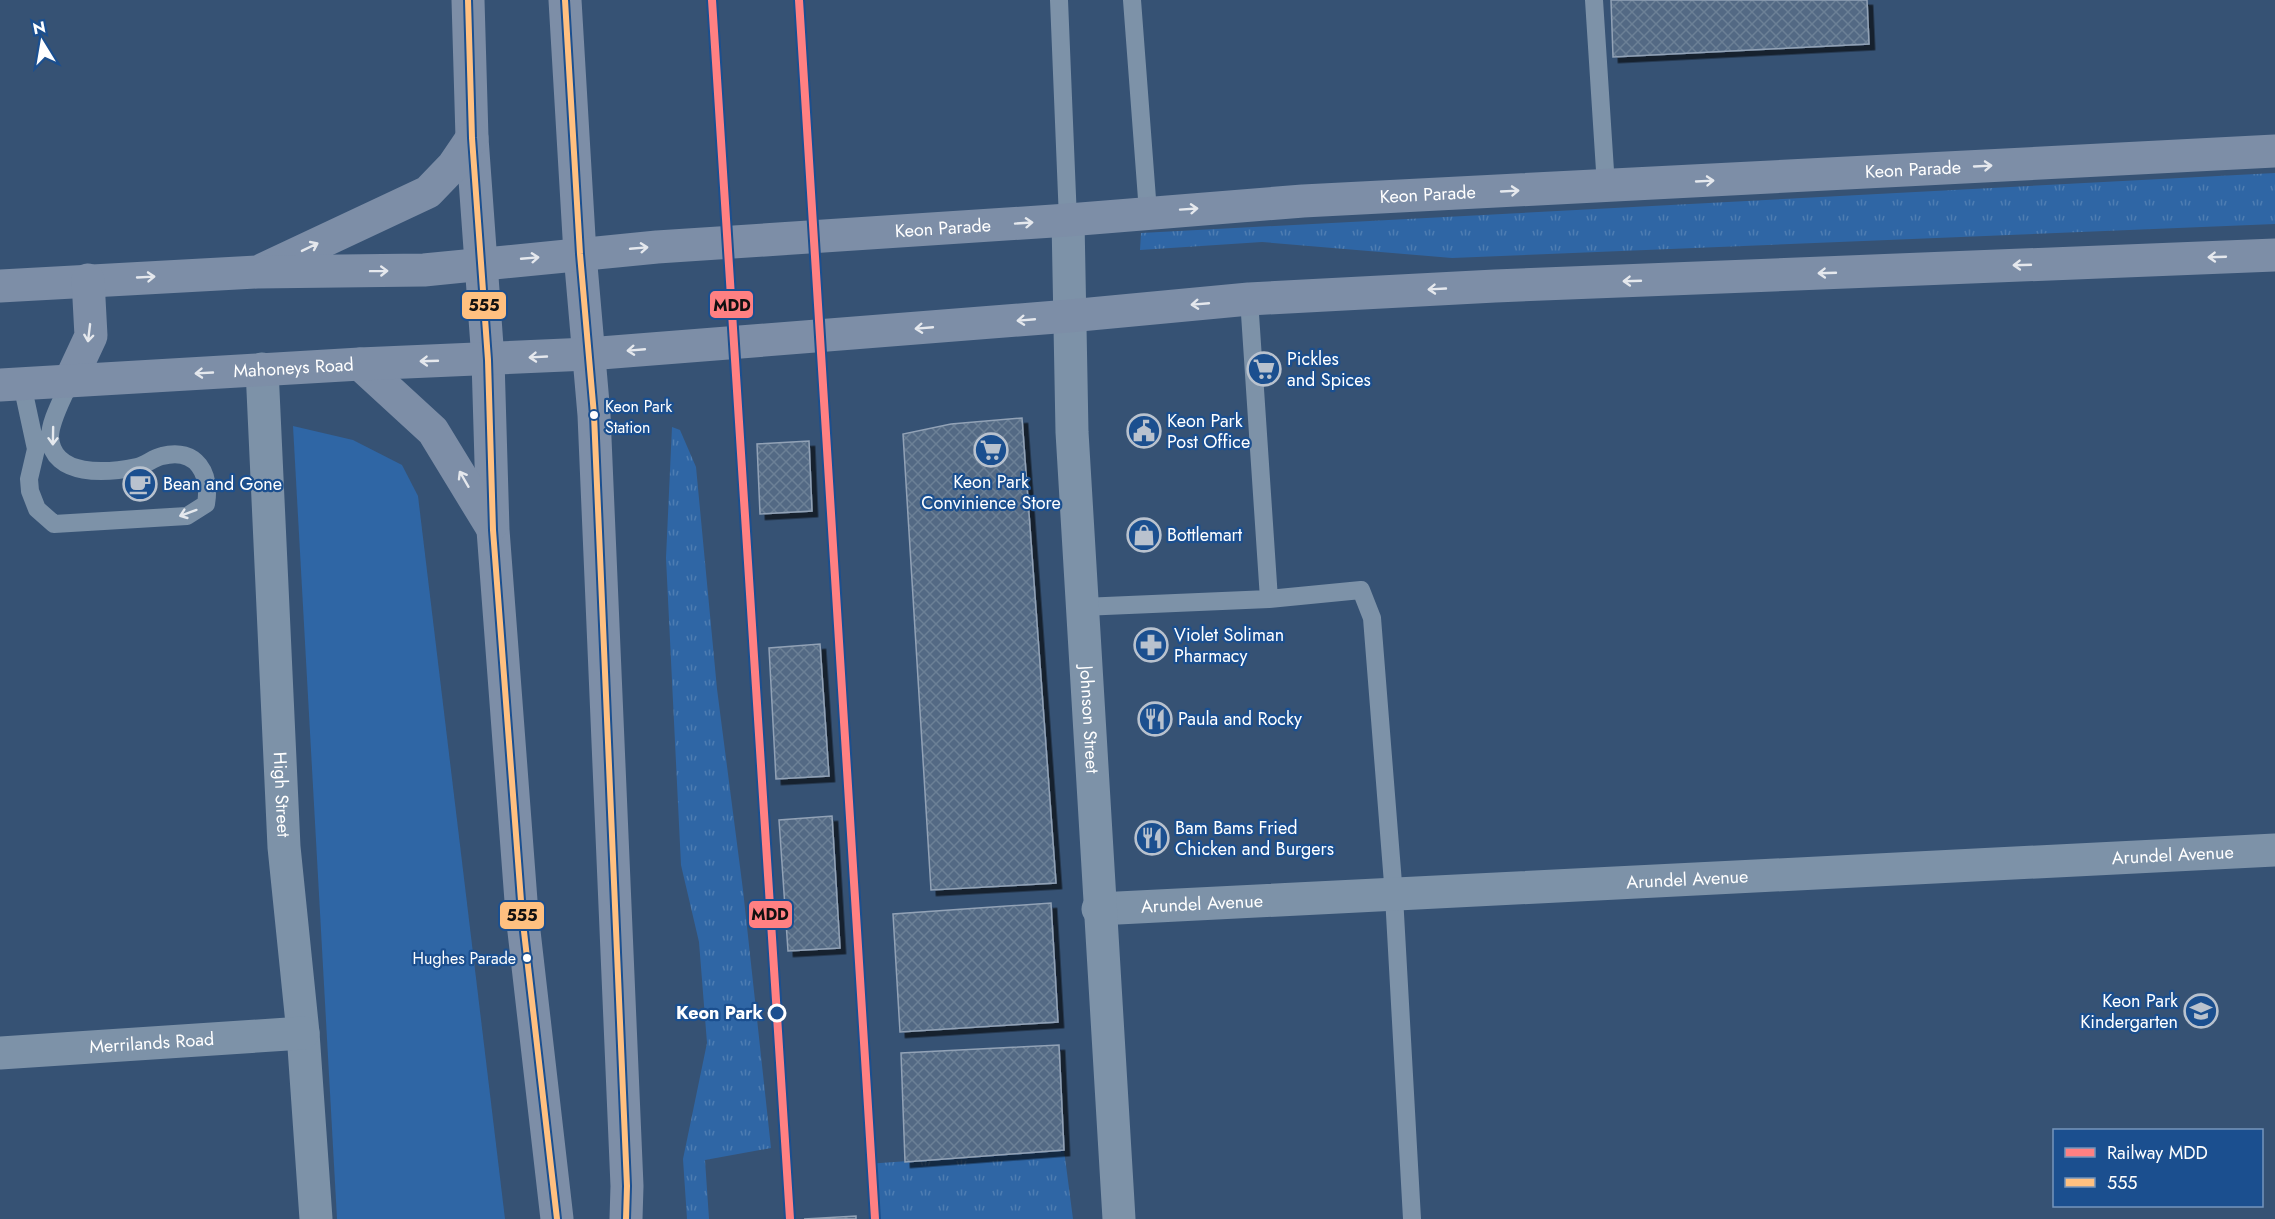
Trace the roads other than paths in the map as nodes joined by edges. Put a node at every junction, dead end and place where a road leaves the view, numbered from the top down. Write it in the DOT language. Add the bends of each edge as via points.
graph roads {
  1 [pos="468,0"];
  2 [pos="565,0"];
  3 [pos="1059,0"];
  4 [pos="1132,0"];
  5 [pos="1594,0"];
  6 [pos="472,138"];
  7 [pos="2275,151"];
  8 [pos="1606,186"];
  9 [pos="1148,212"];
  10 [pos="1068,220"];
  11 [pos="580,254"];
  12 [pos="2275,255"];
  13 [pos="480,262"];
  14 [pos="257,272"];
  15 [pos="88,280"];
  16 [pos="0,286"];
  17 [pos="1250,299"];
  18 [pos="1069,316"];
  19 [pos="588,354"];
  20 [pos="488,360"];
  21 [pos="360,364"];
  22 [pos="262,369"];
  23 [pos="70,381"];
  24 [pos="11,384"];
  25 [pos="493,530"];
  26 [pos="1269,599"];
  27 [pos="1083,607"];
  28 [pos="2275,850"];
  29 [pos="1394,896"];
  30 [pos="1098,909"];
  31 [pos="303,1033"];
  32 [pos="0,1053"];
  33 [pos="316,1219"];
  34 [pos="557,1219"];
  35 [pos="626,1219"];
  36 [pos="1119,1219"];
  37 [pos="1412,1219"];
  1 -- 6 [label="main road"];
  2 -- 11 [label="main road"];
  3 -- 10 [label="lane"];
  4 -- 9 [label="lane"];
  5 -- 8 [label="lane"];
  6 -- 13 [label="main road"];
  14 -- 6 [label="main road, one-way" via="428,192"];
  8 -- 7 [label="main road, Keon Parade, one-way"];
  9 -- 8 [label="main road, Keon Parade, one-way"];
  9 -- 10 [label="main road, Keon Parade"];
  11 -- 10 [label="main road, Keon Parade, one-way"];
  10 -- 18 [label="street, Johnson Street"];
  13 -- 11 [label="main road, one-way"];
  11 -- 19 [label="main road"];
  12 -- 17 [label="main road, one-way"];
  14 -- 13 [label="main road, one-way" via="424,270"];
  13 -- 20 [label="main road"];
  15 -- 14 [label="main road, one-way"];
  15 -- 16 [label="main road"];
  15 -- 23 [label="main road, one-way" via="91,336"];
  17 -- 18 [label="main road, one-way"];
  17 -- 26 [label="lane"];
  18 -- 19 [label="main road, one-way"];
  18 -- 27 [label="street, Johnson Street"];
  19 -- 20 [label="main road, Mahoneys Road, one-way"];
  19 -- 35 [label="main road" via="594,415"];
  20 -- 21 [label="main road, Mahoneys Road, one-way"];
  20 -- 25 [label="main road"];
  21 -- 22 [label="main road, Mahoneys Road"];
  25 -- 21 [label="main road, one-way" via="434,431"];
  22 -- 23 [label="main road, Mahoneys Road, one-way"];
  22 -- 31 [label="street, High Street" via="284,847"];
  23 -- 24 [label="main road, Mahoneys Road"];
  23 -- 24 [label="lane, one-way" via="50,437 62,464 84,470 137,467 163,456 189,456 204,469 209,488 206,504 187,516 54,524 37,509 30,491 36,450"];
  25 -- 34 [label="main road" via="527,970"];
  26 -- 27 [label="lane"];
  26 -- 29 [label="lane" via="1361,590 1372,618"];
  27 -- 30 [label="street, Johnson Street"];
  28 -- 29 [label="street, Arundel Avenue"];
  29 -- 30 [label="street, Arundel Avenue"];
  29 -- 37 [label="lane"];
  30 -- 36 [label="street, Johnson Street"];
  31 -- 32 [label="street, Merrilands Road"];
  31 -- 33 [label="street, High Street"];
}
